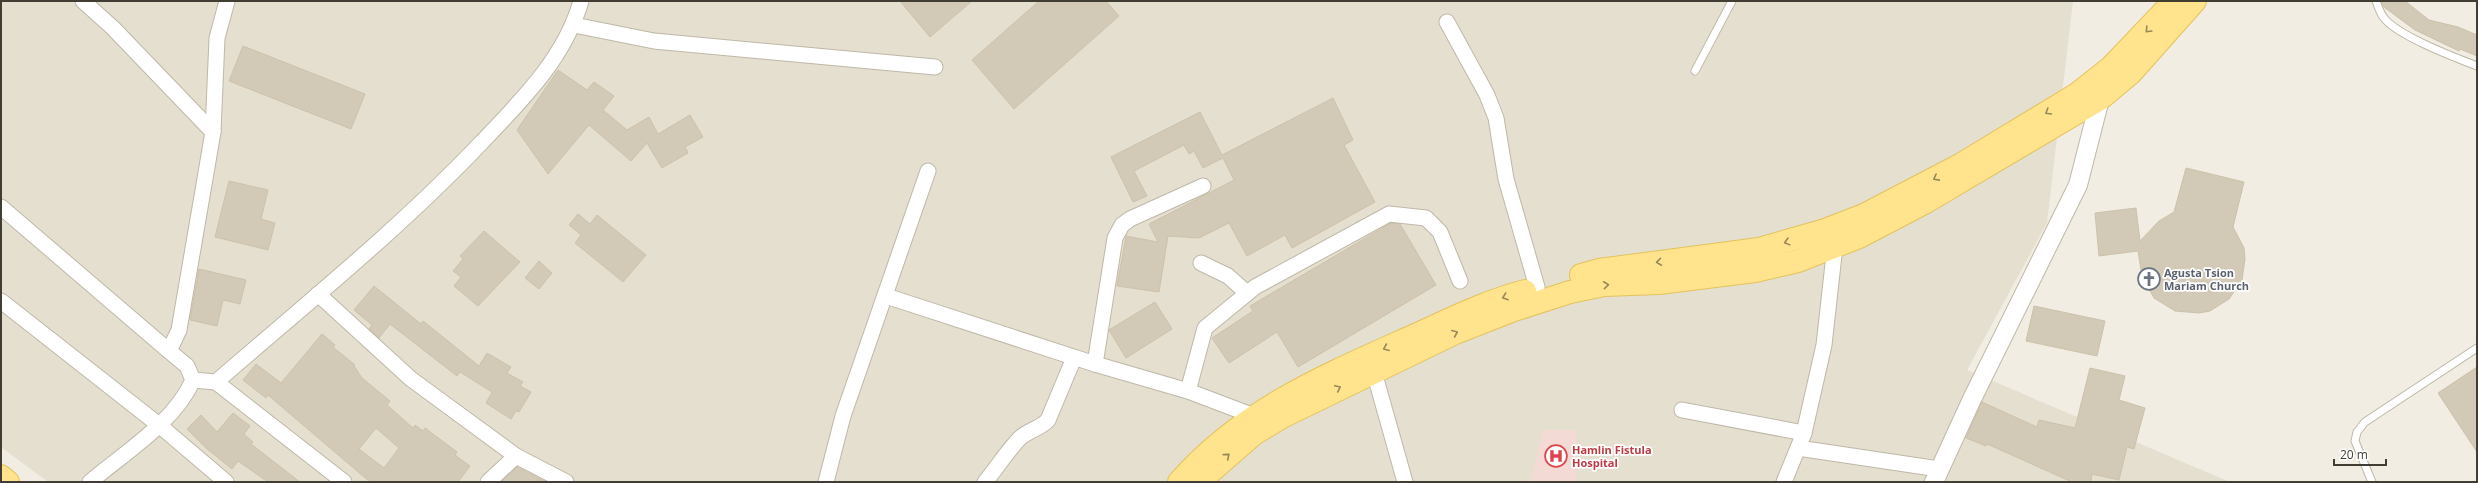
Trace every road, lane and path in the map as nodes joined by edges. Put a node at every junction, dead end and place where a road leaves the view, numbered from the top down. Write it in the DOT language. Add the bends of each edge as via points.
graph roads {
  1 [pos="83,1"];
  2 [pos="227,1"];
  3 [pos="581,1"];
  4 [pos="1732,1"];
  5 [pos="2174,1"];
  6 [pos="2195,1"];
  7 [pos="2376,1"];
  8 [pos="1447,22"];
  9 [pos="574,25"];
  10 [pos="2477,66"];
  11 [pos="935,67"];
  12 [pos="1695,72"];
  13 [pos="2097,90"];
  14 [pos="213,132"];
  15 [pos="928,171"];
  16 [pos="1203,186"];
  17 [pos="1,207"];
  18 [pos="1830,238"];
  19 [pos="1201,263"];
  20 [pos="1460,281"];
  21 [pos="1537,287"];
  22 [pos="1246,293"];
  23 [pos="318,294"];
  24 [pos="886,296"];
  25 [pos="1,301"];
  26 [pos="2477,348"];
  27 [pos="169,351"];
  28 [pos="1074,358"];
  29 [pos="1095,364"];
  30 [pos="1374,372"];
  31 [pos="193,380"];
  32 [pos="216,382"];
  33 [pos="1188,392"];
  34 [pos="1682,410"];
  35 [pos="1254,416"];
  36 [pos="159,425"];
  37 [pos="1804,433"];
  38 [pos="1798,448"];
  39 [pos="516,456"];
  40 [pos="1936,475"];
  41 [pos="1,476"];
  42 [pos="8,482"];
  43 [pos="90,482"];
  44 [pos="226,482"];
  45 [pos="344,482"];
  46 [pos="488,482"];
  47 [pos="566,482"];
  48 [pos="826,482"];
  49 [pos="985,482"];
  50 [pos="1178,482"];
  51 [pos="1199,482"];
  52 [pos="1405,482"];
  53 [pos="1784,482"];
  54 [pos="2372,482"];
  1 -- 14 [label="street" via="113,28"];
  2 -- 14 [label="street" via="217,38"];
  3 -- 9 [label="street"];
  4 -- 12 [label="lane"];
  5 -- 13 [label="main road, one-way"];
  6 -- 13 [label="main road" via="2131,73"];
  7 -- 10 [label="lane" via="2384,18 2397,28 2436,49"];
  8 -- 21 [label="street" via="1487,95 1496,118 1506,179"];
  9 -- 11 [label="street" via="654,41"];
  9 -- 23 [label="street" via="550,66 513,109 402,221"];
  13 -- 18 [label="main road" via="1926,202 1878,228"];
  13 -- 40 [label="street" via="2078,185"];
  14 -- 27 [label="street" via="179,330"];
  15 -- 24 [label="street"];
  16 -- 29 [label="street" via="1122,225 1115,238"];
  17 -- 27 [label="street"];
  18 -- 21 [label="main road, one-way" via="1600,270"];
  30 -- 18 [label="main road, one-way" via="1455,333 1570,292 1604,285 1659,283 1755,271 1798,261"];
  18 -- 37 [label="street" via="1824,345"];
  19 -- 22 [label="street" via="1228,276"];
  20 -- 22 [label="street" via="1440,232 1426,218 1389,214 1312,254"];
  21 -- 35 [label="main road, one-way" via="1483,305 1324,375"];
  22 -- 33 [label="street" via="1205,328"];
  23 -- 32 [label="street"];
  23 -- 39 [label="street" via="411,379"];
  24 -- 28 [label="street"];
  24 -- 48 [label="street" via="843,416"];
  25 -- 36 [label="street"];
  26 -- 54 [label="lane" via="2365,422 2357,432 2355,441"];
  27 -- 31 [label="street" via="187,366"];
  28 -- 29 [label="street"];
  28 -- 49 [label="street" via="1048,420 1019,439"];
  29 -- 33 [label="street"];
  51 -- 30 [label="main road, one-way" via="1254,434 1282,417"];
  30 -- 52 [label="street"];
  31 -- 32 [label="street"];
  31 -- 36 [label="street" via="183,400"];
  32 -- 45 [label="street"];
  33 -- 35 [label="street"];
  34 -- 37 [label="street"];
  35 -- 50 [label="main road" via="1196,462"];
  36 -- 43 [label="street"];
  36 -- 44 [label="street"];
  37 -- 38 [label="street"];
  38 -- 40 [label="street"];
  38 -- 53 [label="street"];
  39 -- 46 [label="street"];
  39 -- 47 [label="street"];
  41 -- 42 [label="main road"];
}
